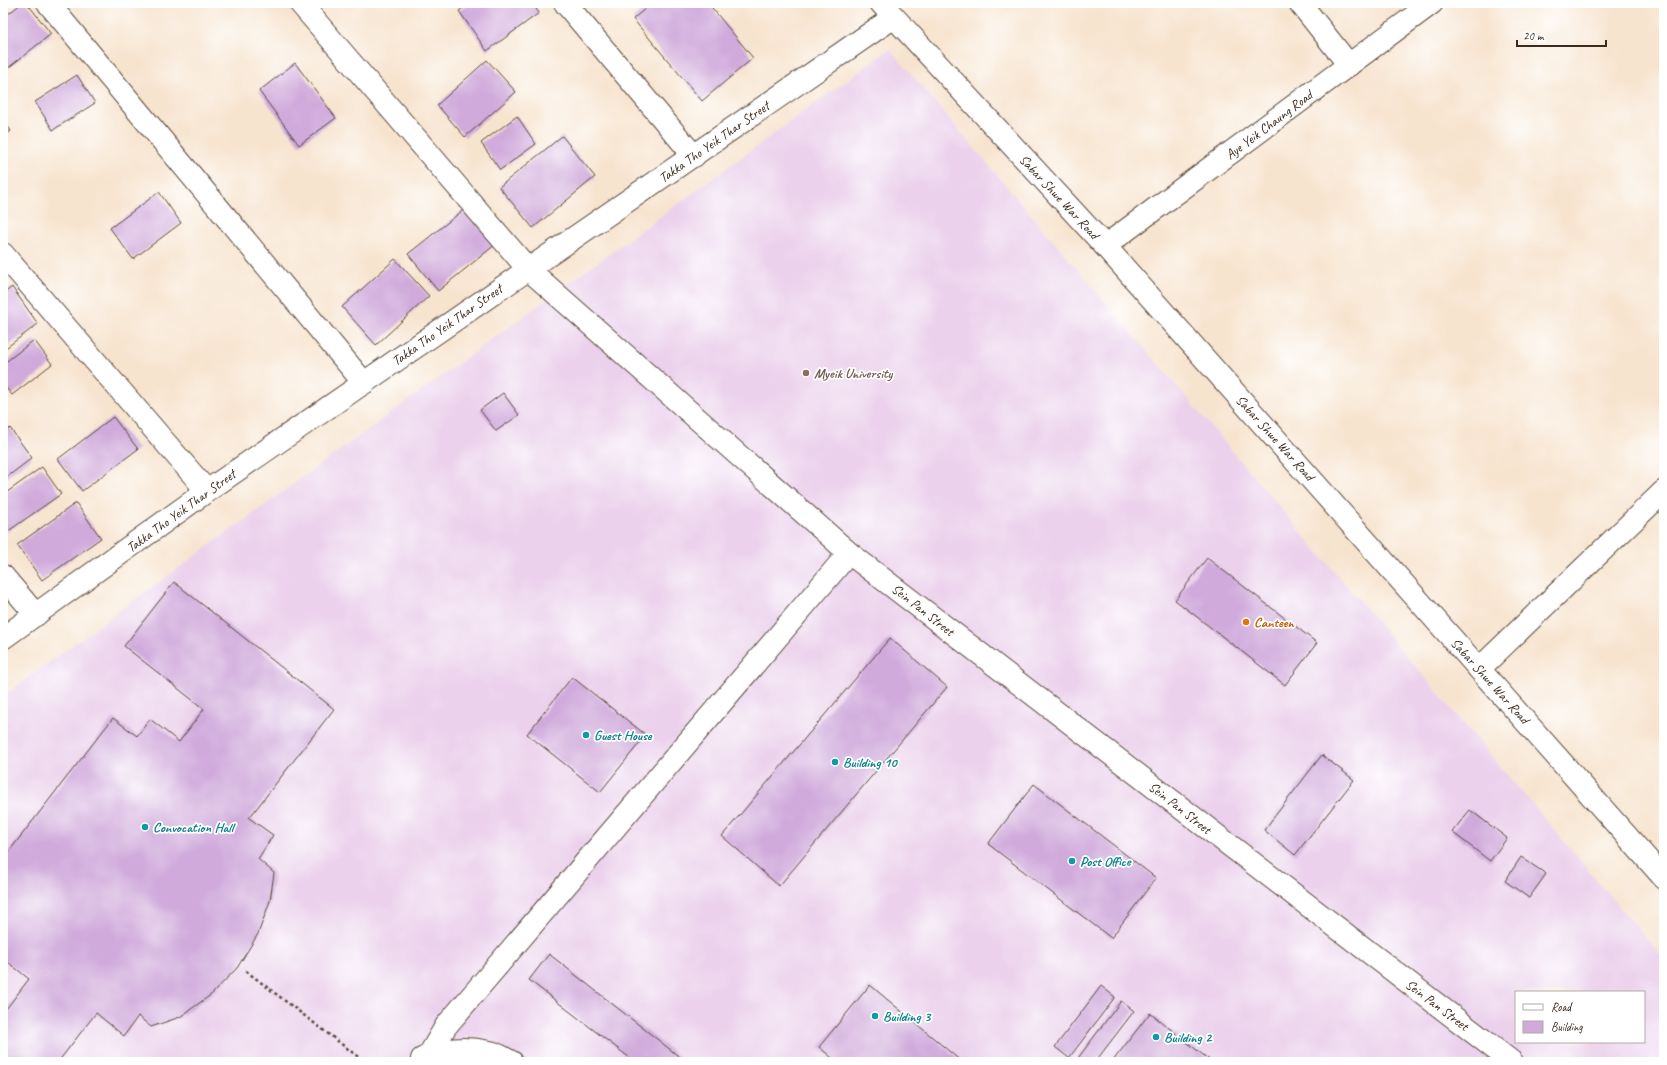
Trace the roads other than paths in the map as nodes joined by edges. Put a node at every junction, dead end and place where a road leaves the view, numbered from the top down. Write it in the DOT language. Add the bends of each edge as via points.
graph roads {
  1 [pos="48,3"];
  2 [pos="300,3"];
  3 [pos="565,3"];
  4 [pos="1300,3"];
  5 [pos="1432,3"];
  6 [pos="887,10"];
  7 [pos="1349,65"];
  8 [pos="694,156"];
  9 [pos="1105,246"];
  10 [pos="3,254"];
  11 [pos="528,269"];
  12 [pos="364,383"];
  13 [pos="207,491"];
  14 [pos="1664,491"];
  15 [pos="849,553"];
  16 [pos="3,576"];
  17 [pos="36,615"];
  18 [pos="3,638"];
  19 [pos="1479,669"];
  20 [pos="1664,878"];
  21 [pos="423,1059"];
  22 [pos="512,1062"];
  23 [pos="1512,1062"];
  1 -- 12 [label="street"];
  2 -- 11 [label="street, Sein Pan Street"];
  3 -- 8 [label="street"];
  4 -- 7 [label="street"];
  5 -- 7 [label="street, Aye Yeik Chaung Road"];
  6 -- 8 [label="street, Takka Tho Yeik Thar Street"];
  6 -- 9 [label="street, Sabar Shwe War Road"];
  7 -- 9 [label="street, Aye Yeik Chaung Road"];
  8 -- 11 [label="street, Takka Tho Yeik Thar Street"];
  9 -- 19 [label="street, Sabar Shwe War Road"];
  10 -- 13 [label="street"];
  11 -- 12 [label="street, Takka Tho Yeik Thar Street"];
  11 -- 15 [label="street, Sein Pan Street"];
  12 -- 13 [label="street, Takka Tho Yeik Thar Street"];
  13 -- 17 [label="street, Takka Tho Yeik Thar Street"];
  14 -- 19 [label="street"];
  15 -- 21 [label="street" via="446,1026"];
  15 -- 23 [label="street, Sein Pan Street"];
  16 -- 17 [label="street"];
  17 -- 18 [label="street, Takka Tho Yeik Thar Street"];
  19 -- 20 [label="street, Sabar Shwe War Road"];
  21 -- 22 [label="street" via="460,1049 490,1052"];
}
